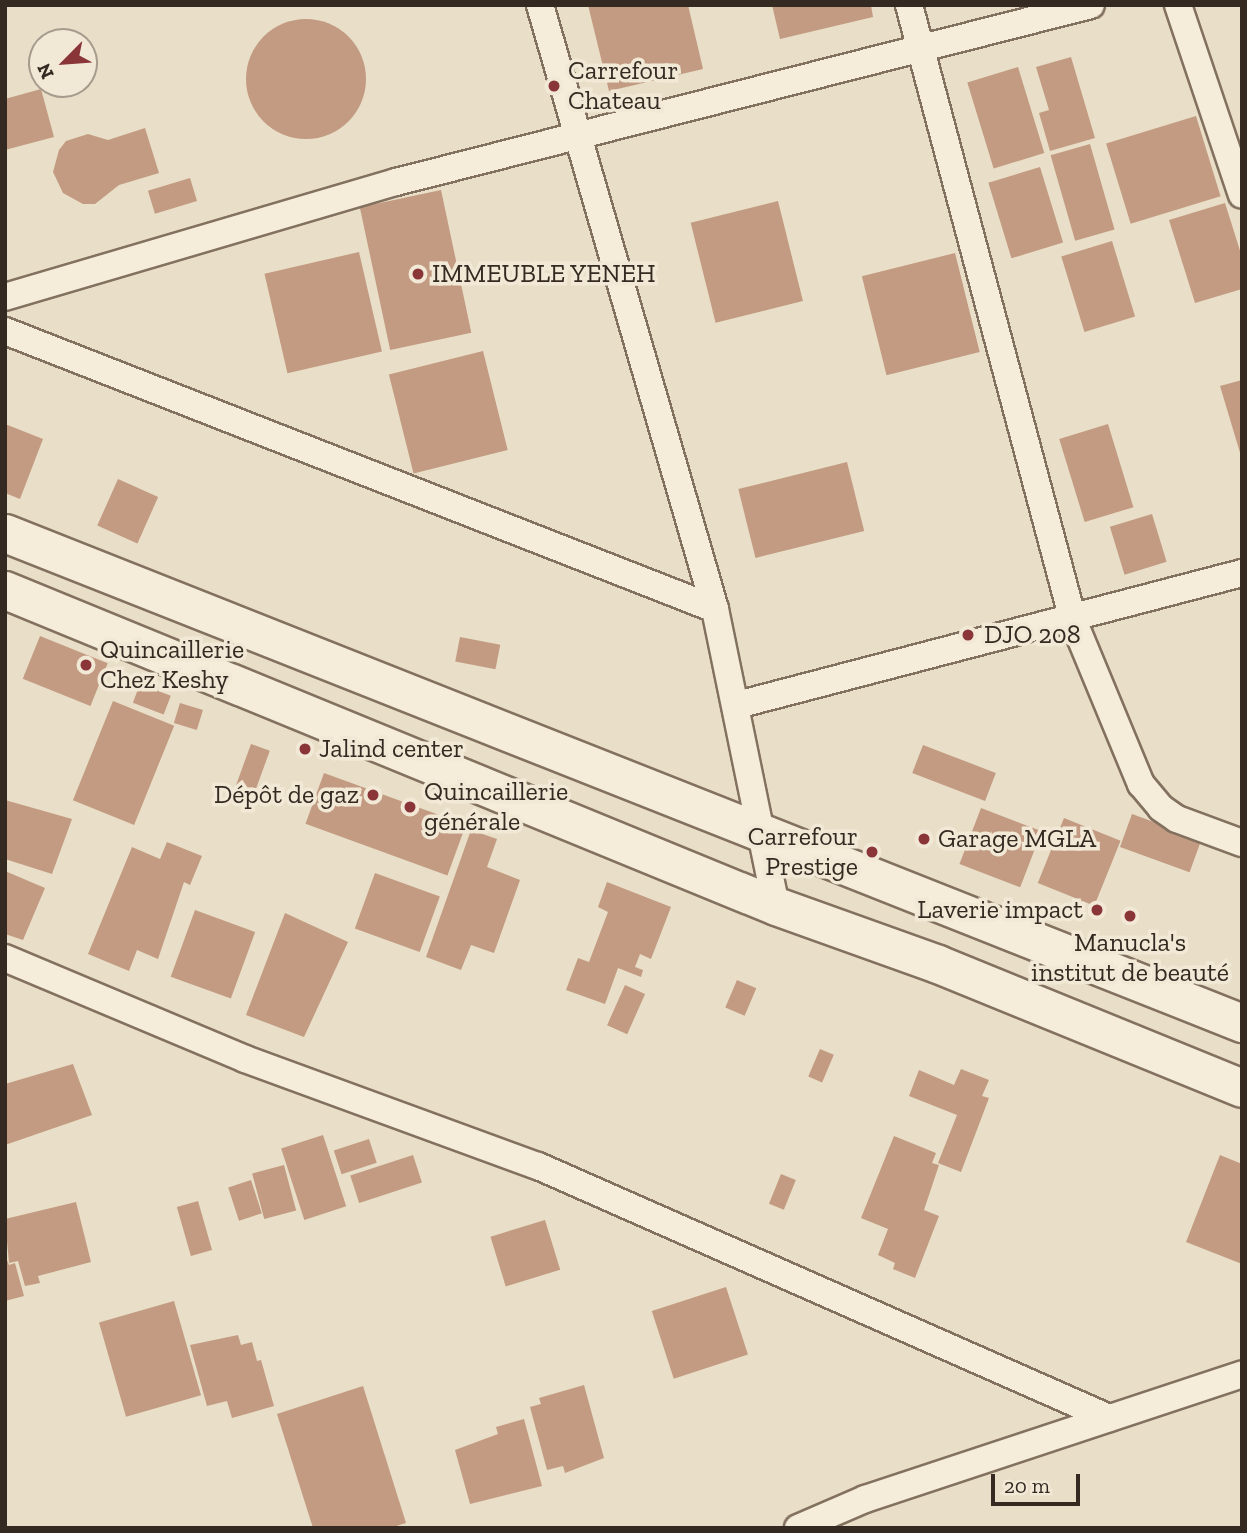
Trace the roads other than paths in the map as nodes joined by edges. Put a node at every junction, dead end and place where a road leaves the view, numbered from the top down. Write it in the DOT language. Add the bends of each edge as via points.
graph roads {
  1 [pos="540,5"];
  2 [pos="909,5"];
  3 [pos="1091,5"];
  4 [pos="1178,5"];
  5 [pos="922,49"];
  6 [pos="575,135"];
  7 [pos="1242,195"];
  8 [pos="5,297"];
  9 [pos="5,331"];
  10 [pos="5,533"];
  11 [pos="1242,573"];
  12 [pos="5,590"];
  13 [pos="715,609"];
  14 [pos="1073,620"];
  15 [pos="737,705"];
  16 [pos="762,830"];
  17 [pos="1242,843"];
  18 [pos="776,906"];
  19 [pos="5,958"];
  20 [pos="1242,1023"];
  21 [pos="1242,1088"];
  22 [pos="1242,1374"];
  23 [pos="1109,1419"];
  24 [pos="798,1528"];
  1 -- 6 [label="street"];
  2 -- 5 [label="street"];
  3 -- 5 [label="street"];
  4 -- 7 [label="street"];
  5 -- 6 [label="street"];
  5 -- 14 [label="street"];
  6 -- 8 [label="street" via="213,233"];
  6 -- 13 [label="street"];
  9 -- 13 [label="street"];
  10 -- 16 [label="main road"];
  11 -- 14 [label="street"];
  12 -- 18 [label="main road"];
  13 -- 15 [label="street"];
  14 -- 15 [label="street"];
  14 -- 17 [label="street" via="1141,784 1177,819"];
  15 -- 16 [label="street"];
  16 -- 18 [label="street"];
  16 -- 20 [label="main road"];
  18 -- 21 [label="main road" via="938,964"];
  19 -- 23 [label="street" via="245,1059 538,1166"];
  22 -- 23 [label="street"];
  23 -- 24 [label="street" via="865,1499"];
}
